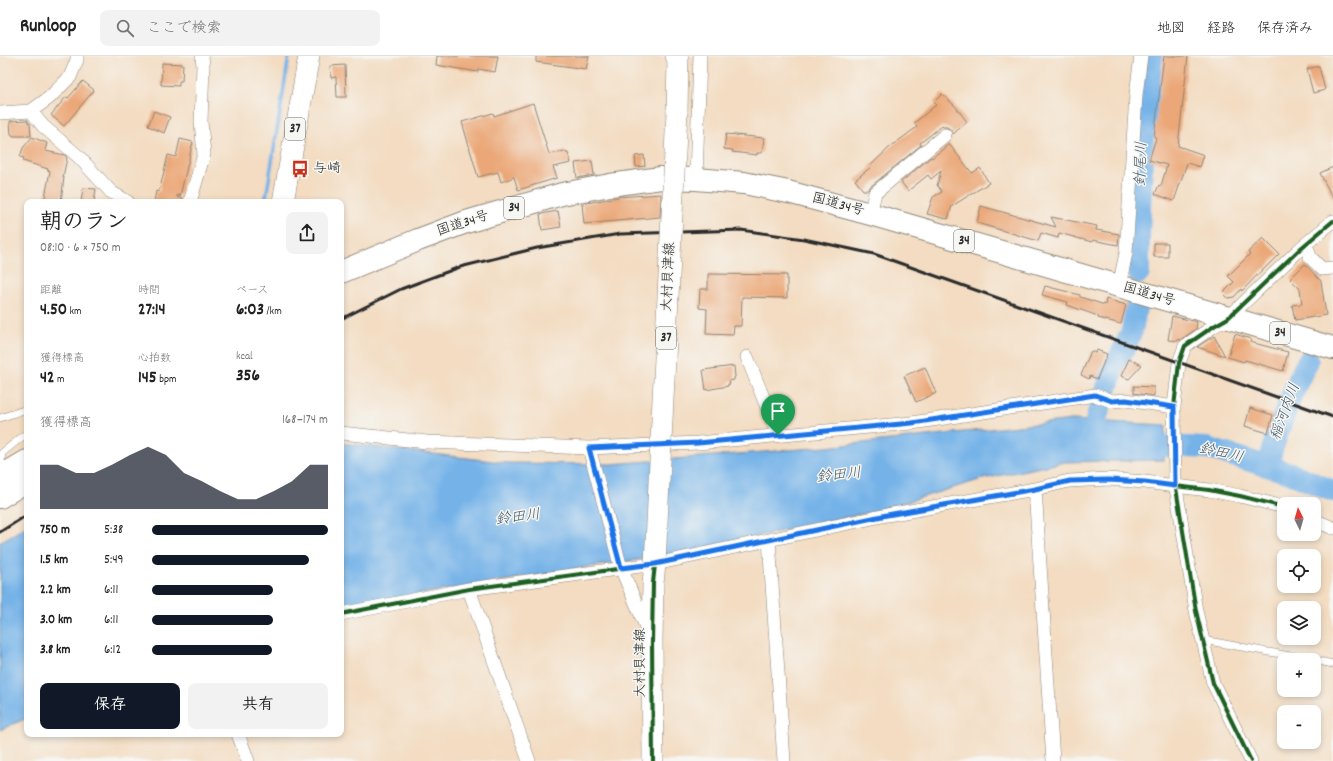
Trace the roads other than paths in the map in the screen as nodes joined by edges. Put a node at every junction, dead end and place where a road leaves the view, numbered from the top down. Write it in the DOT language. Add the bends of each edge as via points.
graph roads {
  1 [pos="77,56"];
  2 [pos="202,56"];
  3 [pos="309,56"];
  4 [pos="676,56"];
  5 [pos="700,56"];
  6 [pos="1140,56"];
  7 [pos="31,111"];
  8 [pos="0,113"];
  9 [pos="945,135"];
  10 [pos="696,179"];
  11 [pos="123,199"];
  12 [pos="191,199"];
  13 [pos="284,199"];
  14 [pos="870,214"];
  15 [pos="1333,221"];
  16 [pos="1306,244"];
  17 [pos="1333,268"];
  18 [pos="344,271"];
  19 [pos="1119,286"];
  20 [pos="1228,318"];
  21 [pos="1333,348"];
  22 [pos="747,357"];
  23 [pos="1174,409"];
  24 [pos="24,410"];
  25 [pos="0,418"];
  26 [pos="344,433"];
  27 [pos="24,435"];
  28 [pos="778,435"];
  29 [pos="591,454"];
  30 [pos="24,463"];
  31 [pos="3,476"];
  32 [pos="24,483"];
  33 [pos="1175,484"];
  34 [pos="1035,489"];
  35 [pos="0,497"];
  36 [pos="1277,505"];
  37 [pos="1321,523"];
  38 [pos="1333,528"];
  39 [pos="769,540"];
  40 [pos="655,564"];
  41 [pos="620,565"];
  42 [pos="469,589"];
  43 [pos="344,613"];
  44 [pos="1203,640"];
  45 [pos="652,642"];
  46 [pos="1277,653"];
  47 [pos="1321,662"];
  48 [pos="1333,664"];
  49 [pos="239,737"];
  50 [pos="248,761"];
  51 [pos="529,761"];
  52 [pos="653,761"];
  53 [pos="784,761"];
  54 [pos="1053,761"];
  55 [pos="1251,761"];
  1 -- 7 [label="street" via="70,77 49,98"];
  2 -- 12 [label="street" via="201,122 204,154"];
  3 -- 13 [label="main road, 37"];
  4 -- 40 [label="main road, 大村貝津線 / 37, bridge" via="677,112"];
  5 -- 10 [label="street"];
  6 -- 19 [label="street" via="1126,253"];
  7 -- 8 [label="street"];
  7 -- 11 [label="street" via="43,126 79,157 111,192"];
  9 -- 14 [label="street" via="903,162 875,193"];
  10 -- 14 [label="highway, 国道34号 / 34" via="744,183"];
  10 -- 18 [label="highway, 国道34号 / 34" via="661,178 562,194 466,222"];
  14 -- 19 [label="highway, 国道34号 / 34"];
  15 -- 16 [label="street"];
  16 -- 17 [label="street" via="1310,257 1322,269"];
  16 -- 20 [label="street"];
  19 -- 20 [label="highway, 国道34号 / 34"];
  20 -- 21 [label="highway, 国道34号 / 34"];
  20 -- 23 [label="street" via="1185,346 1179,363"];
  22 -- 28 [label="street"];
  23 -- 28 [label="street" via="1126,400 1112,401 1095,395 912,423"];
  23 -- 33 [label="street"];
  24 -- 25 [label="lane"];
  26 -- 29 [label="street"];
  27 -- 31 [label="lane" via="2,453"];
  28 -- 29 [label="street"];
  29 -- 41 [label="street"];
  30 -- 31 [label="highway"];
  32 -- 35 [label="highway"];
  33 -- 34 [label="street" via="1108,480 1070,481"];
  33 -- 36 [label="street"];
  33 -- 44 [label="street"];
  34 -- 39 [label="street" via="887,515"];
  34 -- 54 [label="street"];
  37 -- 38 [label="street"];
  39 -- 40 [label="street"];
  39 -- 53 [label="street"];
  40 -- 41 [label="street"];
  40 -- 45 [label="main road, 大村貝津線 / 37"];
  41 -- 42 [label="street"];
  41 -- 45 [label="street"];
  42 -- 43 [label="street"];
  42 -- 51 [label="street"];
  44 -- 46 [label="lane"];
  44 -- 55 [label="street" via="1213,683"];
  45 -- 52 [label="main road, 大村貝津線 / 37"];
  47 -- 48 [label="lane"];
  49 -- 50 [label="street"];
}
